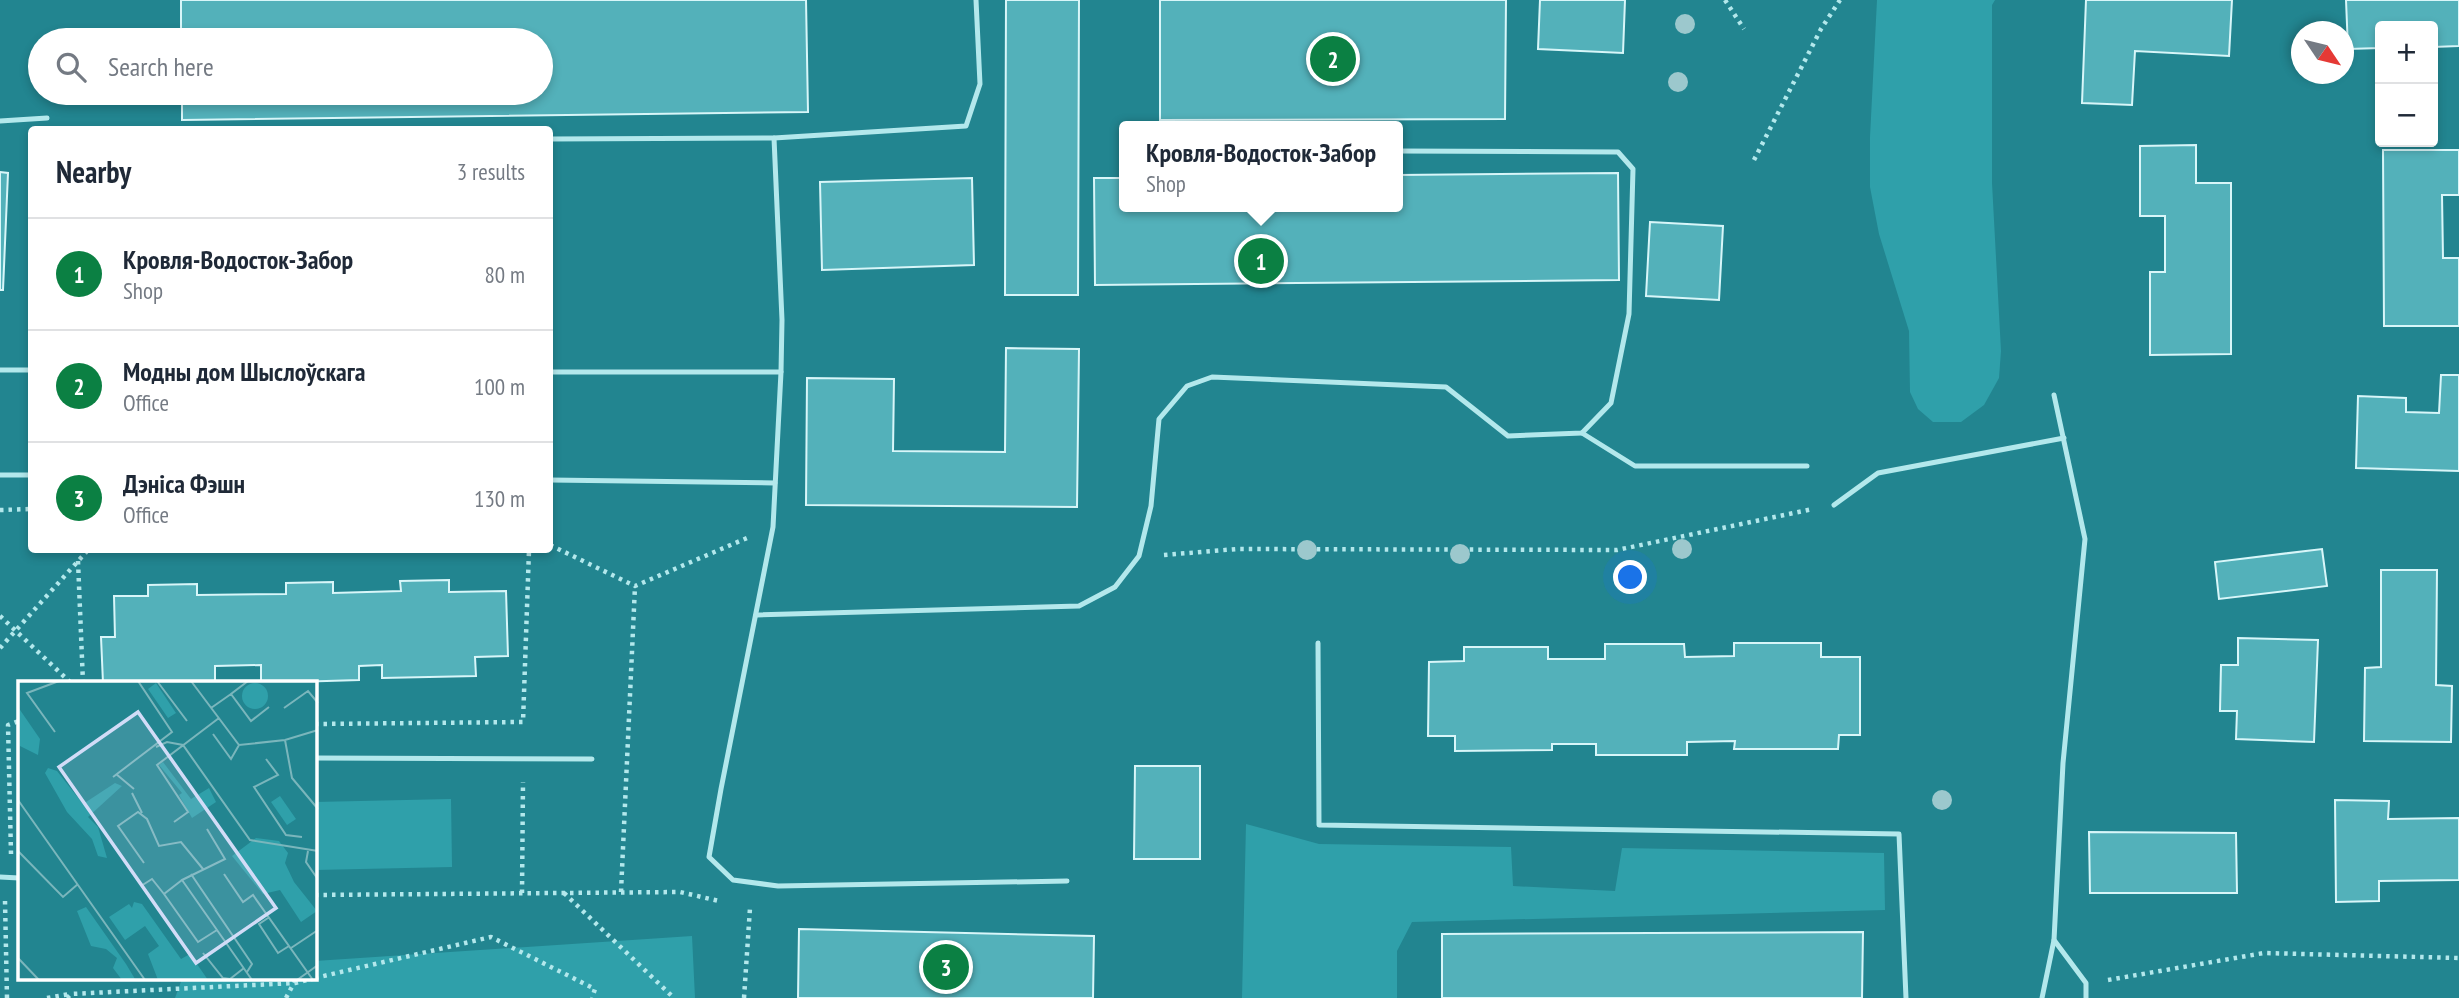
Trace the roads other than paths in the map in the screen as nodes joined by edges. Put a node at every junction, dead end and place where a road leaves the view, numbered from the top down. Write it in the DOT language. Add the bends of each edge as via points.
graph roads {
  1 [pos="976,0"];
  2 [pos="47,118"];
  3 [pos="0,121"];
  4 [pos="774,138"];
  5 [pos="553,139"];
  6 [pos="1403,151"];
  7 [pos="0,370"];
  8 [pos="28,370"];
  9 [pos="553,372"];
  10 [pos="780,373"];
  11 [pos="2054,395"];
  12 [pos="1582,433"];
  13 [pos="2064,438"];
  14 [pos="1807,466"];
  15 [pos="0,475"];
  16 [pos="28,475"];
  17 [pos="553,480"];
  18 [pos="775,483"];
  19 [pos="1834,505"];
  20 [pos="756,615"];
  21 [pos="1318,643"];
  22 [pos="317,758"];
  23 [pos="592,759"];
  24 [pos="0,877"];
  25 [pos="18,878"];
  26 [pos="1067,881"];
  27 [pos="2054,940"];
  28 [pos="1906,998"];
  29 [pos="2042,998"];
  30 [pos="2086,998"];
  1 -- 4 [label="lane" via="980,84 966,126"];
  2 -- 3 [label="lane"];
  4 -- 5 [label="lane"];
  4 -- 10 [label="lane"];
  6 -- 12 [label="lane" via="1618,152 1633,169 1629,314 1611,403"];
  7 -- 8 [label="lane"];
  9 -- 10 [label="lane"];
  10 -- 18 [label="lane"];
  11 -- 13 [label="lane"];
  12 -- 14 [label="lane" via="1635,466"];
  12 -- 20 [label="lane" via="1508,436 1446,387 1212,377 1187,386 1159,419 1151,506 1139,556 1115,587 1080,606"];
  13 -- 19 [label="lane" via="1878,473"];
  13 -- 27 [label="lane" via="2085,539 2063,763"];
  15 -- 16 [label="lane"];
  17 -- 18 [label="lane"];
  18 -- 20 [label="lane" via="773,527"];
  20 -- 26 [label="lane" via="709,857 733,880 778,886"];
  21 -- 28 [label="lane" via="1319,825 1899,834"];
  22 -- 23 [label="lane"];
  24 -- 25 [label="lane"];
  27 -- 29 [label="lane"];
  27 -- 30 [label="lane" via="2086,983"];
}
